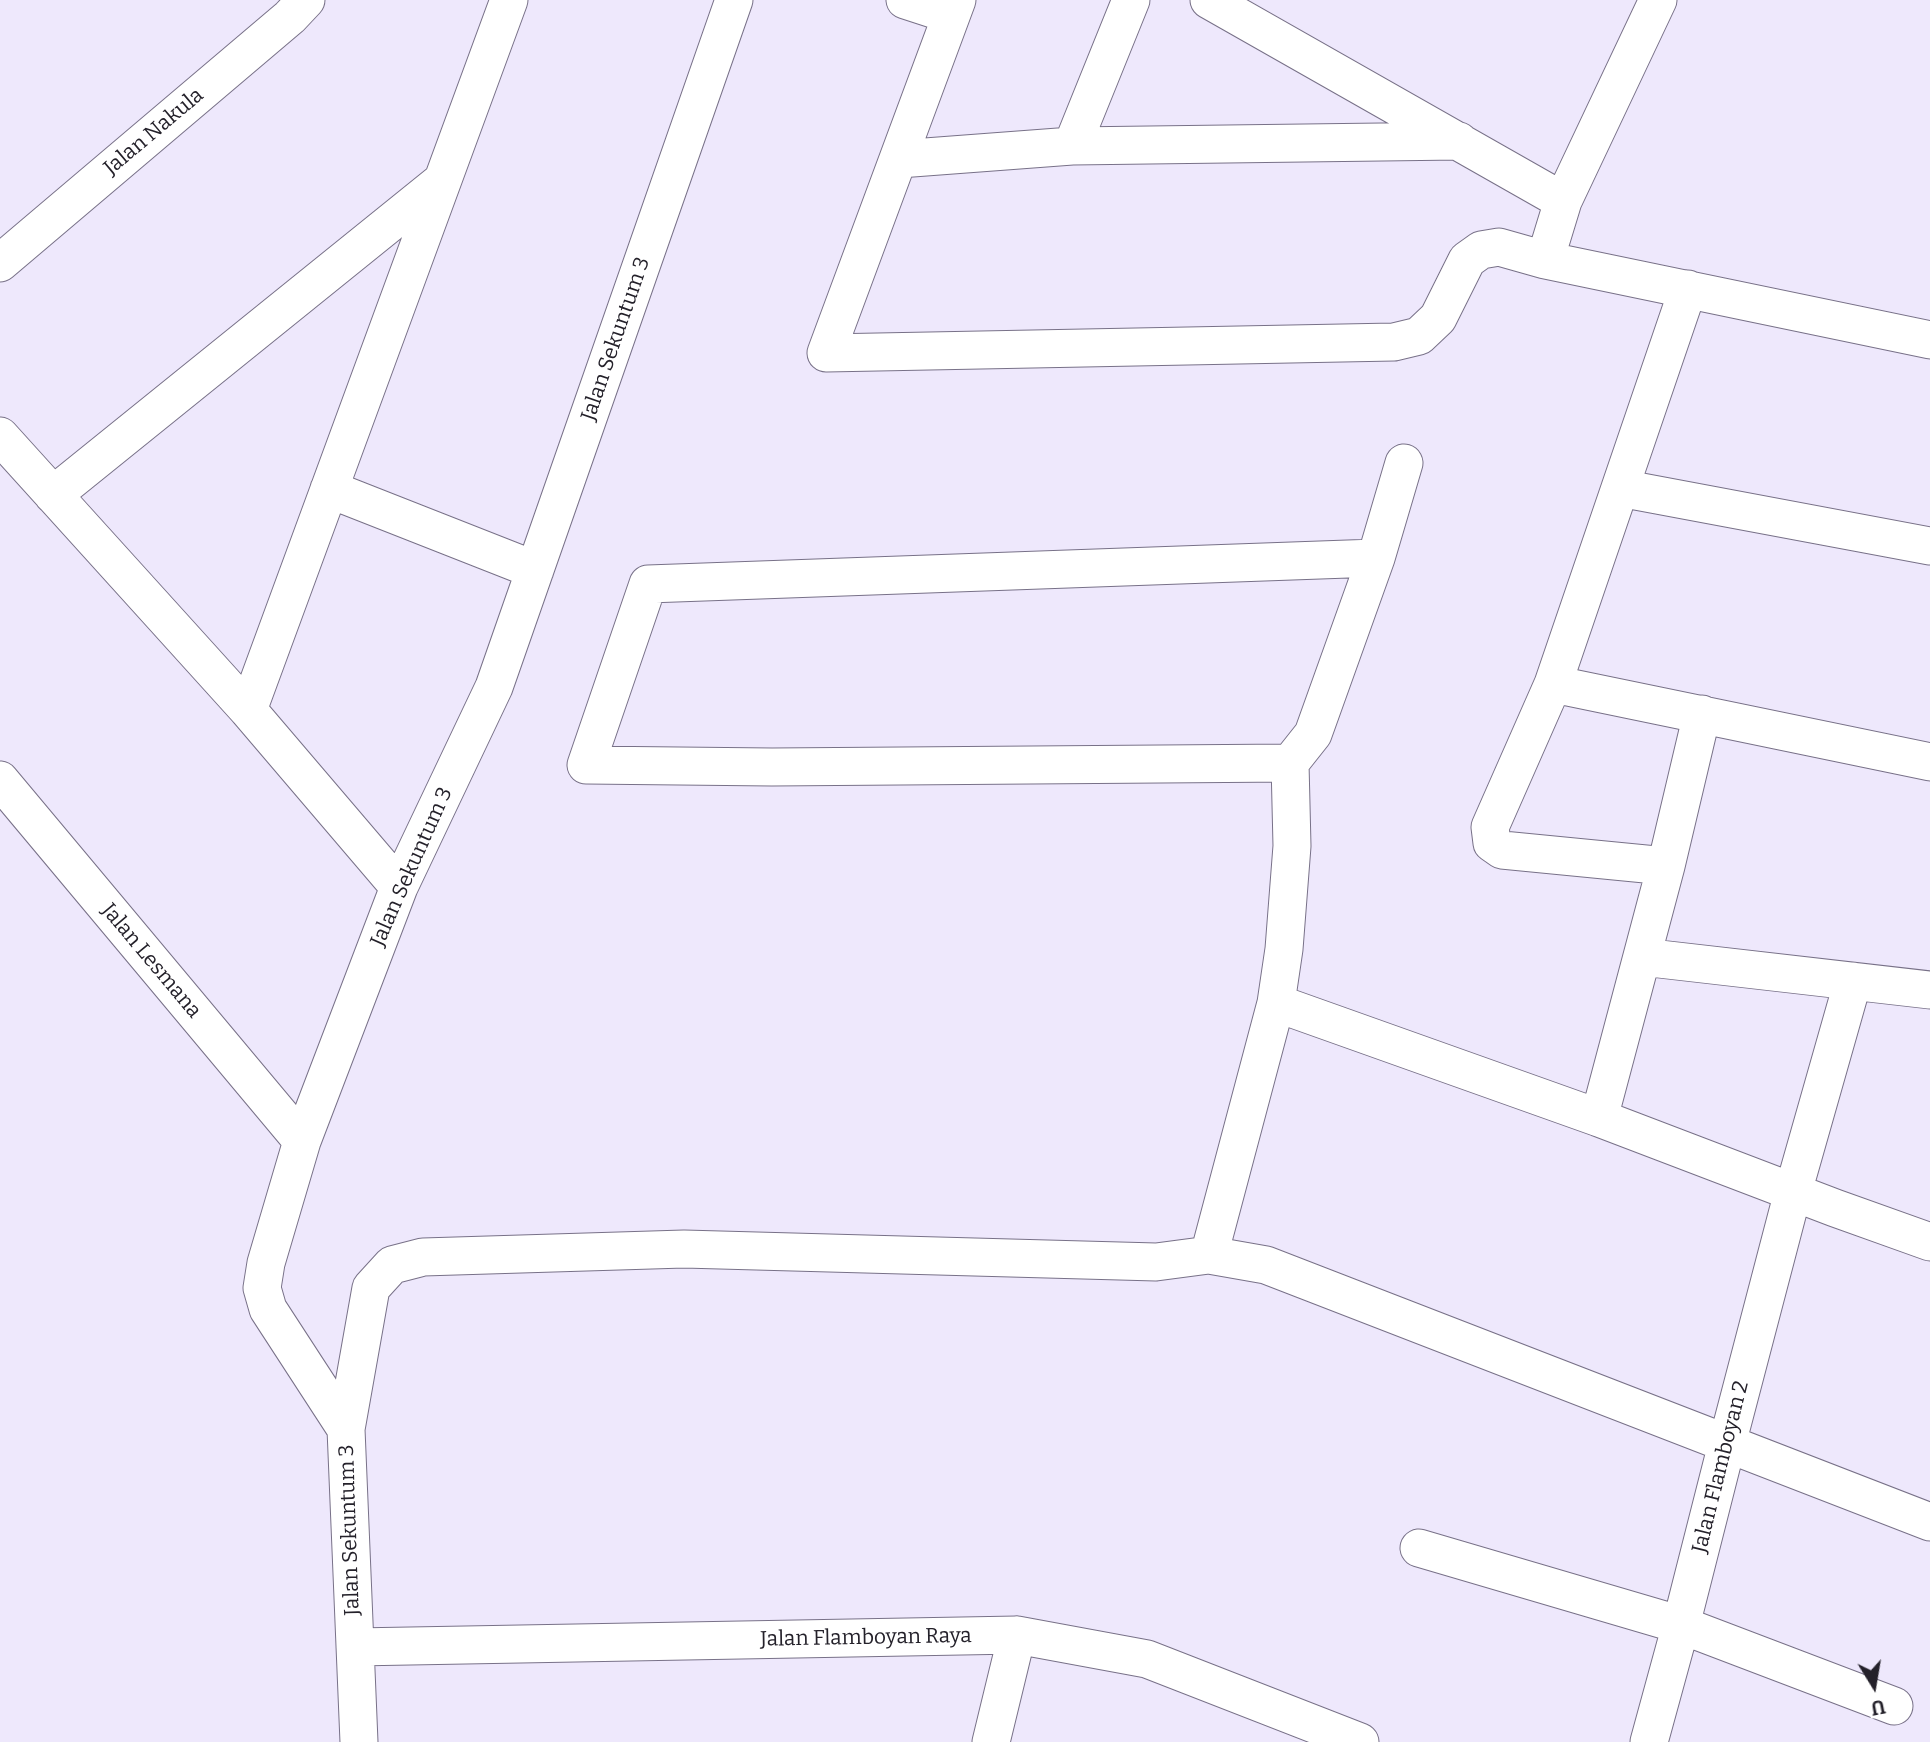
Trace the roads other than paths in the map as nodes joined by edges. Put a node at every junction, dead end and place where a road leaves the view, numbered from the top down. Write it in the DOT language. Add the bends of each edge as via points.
graph roads {
  1 [pos="509,0"];
  2 [pos="734,0"];
  3 [pos="905,0"];
  4 [pos="1131,0"];
  5 [pos="1209,0"];
  6 [pos="1658,0"];
  7 [pos="290,6"];
  8 [pos="954,8"];
  9 [pos="1459,141"];
  10 [pos="1072,146"];
  11 [pos="899,159"];
  12 [pos="443,180"];
  13 [pos="1563,201"];
  14 [pos="1545,260"];
  15 [pos="0,263"];
  16 [pos="1688,289"];
  17 [pos="1930,341"];
  18 [pos="0,436"];
  19 [pos="1404,463"];
  20 [pos="1620,488"];
  21 [pos="329,489"];
  22 [pos="53,495"];
  23 [pos="1930,545"];
  24 [pos="1376,558"];
  25 [pos="535,569"];
  26 [pos="1553,684"];
  27 [pos="248,710"];
  28 [pos="1702,714"];
  29 [pos="1930,762"];
  30 [pos="1290,763"];
  31 [pos="0,780"];
  32 [pos="1666,866"];
  33 [pos="399,887"];
  34 [pos="1642,957"];
  35 [pos="1853,981"];
  36 [pos="1930,990"];
  37 [pos="1276,1003"];
  38 [pos="1599,1118"];
  39 [pos="302,1141"];
  40 [pos="1793,1192"];
  41 [pos="1930,1242"];
  42 [pos="1209,1255"];
  43 [pos="346,1429"];
  44 [pos="1727,1444"];
  45 [pos="1930,1522"];
  46 [pos="1419,1548"];
  47 [pos="1681,1625"];
  48 [pos="1017,1635"];
  49 [pos="355,1647"];
  50 [pos="1894,1706"];
  51 [pos="359,1742"];
  52 [pos="991,1742"];
  53 [pos="1360,1742"];
  54 [pos="1649,1742"];
  1 -- 12 [label="street"];
  2 -- 25 [label="street, Jalan Sekuntum 3"];
  3 -- 8 [label="street"];
  4 -- 10 [label="street"];
  5 -- 9 [label="street"];
  6 -- 13 [label="street"];
  7 -- 15 [label="street, Jalan Nakula"];
  8 -- 11 [label="street"];
  9 -- 10 [label="street"];
  9 -- 13 [label="street"];
  10 -- 11 [label="street"];
  11 -- 14 [label="street" via="827,353 1394,342 1419,336 1438,318 1467,260 1481,250 1499,247"];
  12 -- 21 [label="street"];
  12 -- 22 [label="street"];
  13 -- 14 [label="street"];
  14 -- 16 [label="street"];
  16 -- 17 [label="street"];
  16 -- 20 [label="street"];
  18 -- 22 [label="street"];
  19 -- 24 [label="street"];
  20 -- 23 [label="street"];
  20 -- 26 [label="street"];
  21 -- 25 [label="street"];
  21 -- 27 [label="street"];
  22 -- 27 [label="street"];
  24 -- 30 [label="street" via="1313,734"];
  24 -- 30 [label="street" via="648,584 586,765"];
  25 -- 33 [label="street, Jalan Sekuntum 3" via="494,687"];
  26 -- 28 [label="street"];
  26 -- 32 [label="street" via="1490,827 1492,843 1502,850"];
  27 -- 33 [label="street"];
  28 -- 29 [label="street"];
  28 -- 32 [label="street"];
  30 -- 37 [label="street" via="1292,846"];
  31 -- 39 [label="street, Jalan Lesmana"];
  32 -- 34 [label="street"];
  33 -- 39 [label="street, Jalan Sekuntum 3"];
  34 -- 35 [label="street"];
  34 -- 38 [label="street"];
  35 -- 36 [label="street"];
  35 -- 40 [label="street, Jalan Flamboyan 2"];
  37 -- 38 [label="street"];
  37 -- 42 [label="street"];
  38 -- 40 [label="street"];
  39 -- 43 [label="street, Jalan Sekuntum 3" via="262,1288 268,1309"];
  40 -- 41 [label="street"];
  40 -- 44 [label="street, Jalan Flamboyan 2"];
  42 -- 43 [label="street" via="1156,1262 684,1249 423,1257 392,1265 371,1288"];
  42 -- 44 [label="street" via="1266,1265"];
  43 -- 49 [label="street, Jalan Sekuntum 3"];
  44 -- 45 [label="street"];
  44 -- 47 [label="street, Jalan Flamboyan 2"];
  46 -- 47 [label="street"];
  47 -- 50 [label="street"];
  47 -- 54 [label="street, Jalan Flamboyan 2"];
  48 -- 49 [label="street, Jalan Flamboyan Raya"];
  48 -- 52 [label="street"];
  48 -- 53 [label="street, Jalan Flamboyan Raya" via="1147,1659"];
  49 -- 51 [label="street, Jalan Sekuntum 3"];
}
